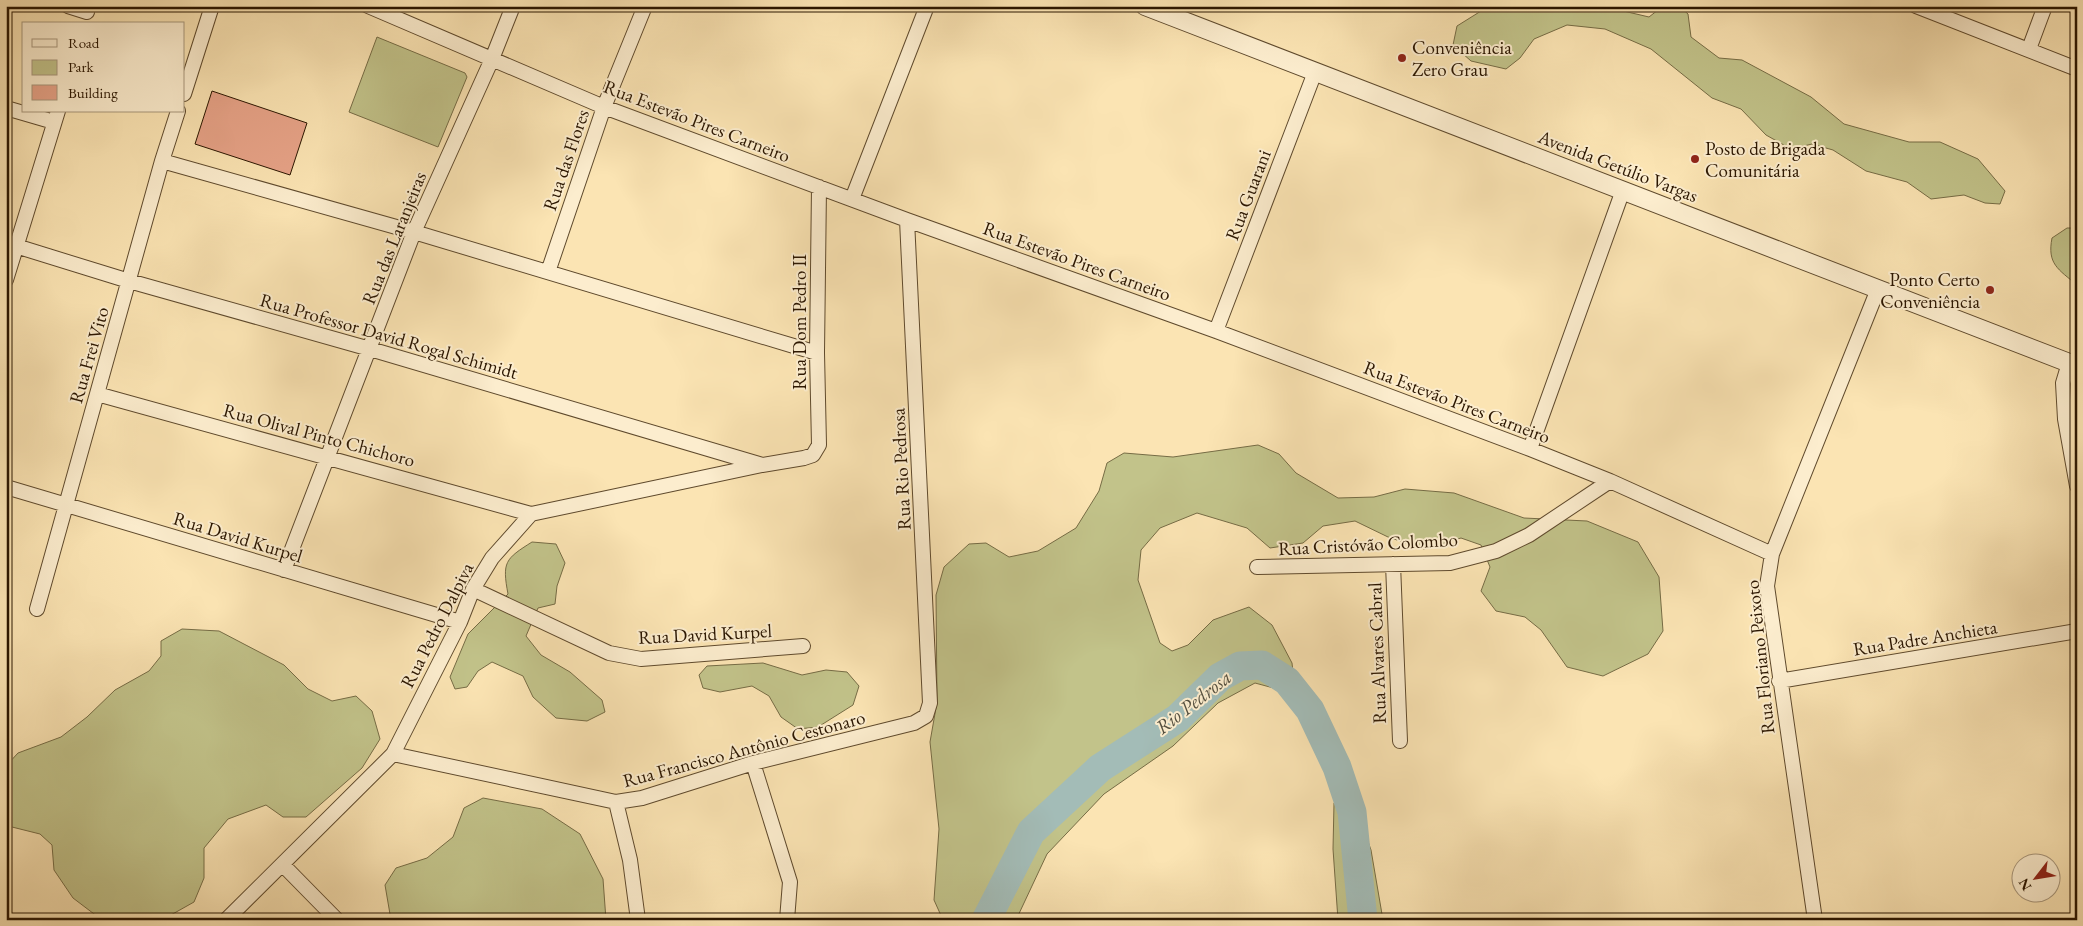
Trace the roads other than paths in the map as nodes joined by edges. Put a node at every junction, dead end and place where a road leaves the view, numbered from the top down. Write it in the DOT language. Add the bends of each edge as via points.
graph roads {
  1 [pos="68,6"];
  2 [pos="212,6"];
  3 [pos="368,6"];
  4 [pos="513,6"];
  5 [pos="645,6"];
  6 [pos="927,6"];
  7 [pos="1145,6"];
  8 [pos="1916,6"];
  9 [pos="2045,6"];
  10 [pos="87,14"];
  11 [pos="2029,49"];
  12 [pos="492,59"];
  13 [pos="2077,69"];
  14 [pos="1315,72"];
  15 [pos="185,91"];
  16 [pos="604,107"];
  17 [pos="6,108"];
  18 [pos="22,111"];
  19 [pos="28,112"];
  20 [pos="178,112"];
  21 [pos="56,117"];
  22 [pos="162,161"];
  23 [pos="819,187"];
  24 [pos="1622,190"];
  25 [pos="852,199"];
  26 [pos="907,220"];
  27 [pos="414,232"];
  28 [pos="12,245"];
  29 [pos="548,272"];
  30 [pos="6,280"];
  31 [pos="129,281"];
  32 [pos="1878,289"];
  33 [pos="1216,331"];
  34 [pos="370,349"];
  35 [pos="817,353"];
  36 [pos="2073,364"];
  37 [pos="97,394"];
  38 [pos="1530,449"];
  39 [pos="329,457"];
  40 [pos="762,465"];
  41 [pos="1610,481"];
  42 [pos="2077,486"];
  43 [pos="6,487"];
  44 [pos="66,505"];
  45 [pos="531,514"];
  46 [pos="1772,554"];
  47 [pos="1393,564"];
  48 [pos="1257,567"];
  49 [pos="284,570"];
  50 [pos="473,589"];
  51 [pos="37,609"];
  52 [pos="460,622"];
  53 [pos="2077,631"];
  54 [pos="803,646"];
  55 [pos="1779,681"];
  56 [pos="926,716"];
  57 [pos="1400,741"];
  58 [pos="393,754"];
  59 [pos="753,763"];
  60 [pos="616,802"];
  61 [pos="283,865"];
  62 [pos="226,920"];
  63 [pos="337,920"];
  64 [pos="638,920"];
  65 [pos="787,920"];
  66 [pos="1815,920"];
  1 -- 10 [label="street"];
  2 -- 15 [label="street"];
  3 -- 12 [label="street, Rua Estevão Pires Carneiro"];
  4 -- 12 [label="street, Rua das Laranjeiras"];
  5 -- 16 [label="street, Rua das Flores"];
  6 -- 25 [label="street"];
  7 -- 14 [label="street, Avenida Getúlio Vargas"];
  8 -- 11 [label="street"];
  9 -- 11 [label="street"];
  11 -- 13 [label="street"];
  12 -- 16 [label="street, Rua Estevão Pires Carneiro"];
  12 -- 27 [label="street, Rua das Laranjeiras"];
  14 -- 24 [label="street, Avenida Getúlio Vargas"];
  14 -- 33 [label="street, Rua Guarani"];
  16 -- 23 [label="street, Rua Estevão Pires Carneiro"];
  16 -- 29 [label="street, Rua das Flores"];
  17 -- 18 [label="street"];
  19 -- 21 [label="street"];
  20 -- 22 [label="street, Rua Frei Vito"];
  21 -- 28 [label="street"];
  22 -- 27 [label="street"];
  22 -- 31 [label="street, Rua Frei Vito"];
  23 -- 25 [label="street, Rua Estevão Pires Carneiro"];
  23 -- 35 [label="street, Rua Dom Pedro II"];
  24 -- 32 [label="street, Avenida Getúlio Vargas"];
  24 -- 38 [label="street"];
  25 -- 26 [label="street, Rua Estevão Pires Carneiro"];
  26 -- 33 [label="street, Rua Estevão Pires Carneiro"];
  26 -- 56 [label="street, Rua Rio Pedrosa" via="927,618 930,703"];
  27 -- 29 [label="street"];
  27 -- 34 [label="street, Rua das Laranjeiras"];
  28 -- 30 [label="street"];
  28 -- 31 [label="street, Rua Professor David Rogal Schimidt"];
  29 -- 35 [label="street"];
  31 -- 34 [label="street, Rua Professor David Rogal Schimidt"];
  31 -- 37 [label="street, Rua Frei Vito"];
  32 -- 36 [label="street, Avenida Getúlio Vargas"];
  32 -- 46 [label="street, Rua Floriano Peixoto"];
  33 -- 38 [label="street, Rua Estevão Pires Carneiro"];
  34 -- 39 [label="street, Rua das Laranjeiras"];
  34 -- 40 [label="street, Rua Professor David Rogal Schimidt"];
  35 -- 40 [label="street, Rua Dom Pedro II" via="819,445 813,455"];
  36 -- 42 [label="street" via="2063,383 2065,419"];
  37 -- 39 [label="street, Rua Olival Pinto Chichoro"];
  37 -- 44 [label="street, Rua Frei Vito"];
  38 -- 41 [label="street, Rua Estevão Pires Carneiro"];
  39 -- 45 [label="street, Rua Olival Pinto Chichoro"];
  39 -- 49 [label="street, Rua das Laranjeiras"];
  40 -- 45 [label="street"];
  41 -- 46 [label="street, Rua Estevão Pires Carneiro"];
  41 -- 47 [label="street, Rua Cristóvão Colombo" via="1529,535 1496,551 1450,563"];
  43 -- 44 [label="street, Rua David Kurpel"];
  44 -- 49 [label="street, Rua David Kurpel"];
  44 -- 51 [label="street, Rua Frei Vito"];
  45 -- 50 [label="street, Rua Pedro Dalpiva" via="492,558"];
  46 -- 55 [label="street, Rua Floriano Peixoto" via="1767,586"];
  47 -- 48 [label="street, Rua Cristóvão Colombo"];
  47 -- 57 [label="street, Rua Alvares Cabral"];
  49 -- 52 [label="street, Rua David Kurpel"];
  50 -- 52 [label="street, Rua Pedro Dalpiva"];
  50 -- 54 [label="street, Rua David Kurpel" via="609,653 641,659"];
  52 -- 58 [label="street, Rua Pedro Dalpiva"];
  53 -- 55 [label="street, Rua Padre Anchieta"];
  55 -- 66 [label="street, Rua Floriano Peixoto"];
  56 -- 59 [label="street, Rua Francisco Antônio Cestonaro" via="914,723"];
  58 -- 60 [label="street, Rua Francisco Antônio Cestonaro"];
  58 -- 61 [label="street, Rua Pedro Dalpiva"];
  59 -- 60 [label="street, Rua Francisco Antônio Cestonaro" via="642,798"];
  59 -- 65 [label="street" via="790,882"];
  60 -- 64 [label="street" via="630,860"];
  61 -- 62 [label="street, Rua Pedro Dalpiva"];
  61 -- 63 [label="street"];
}
